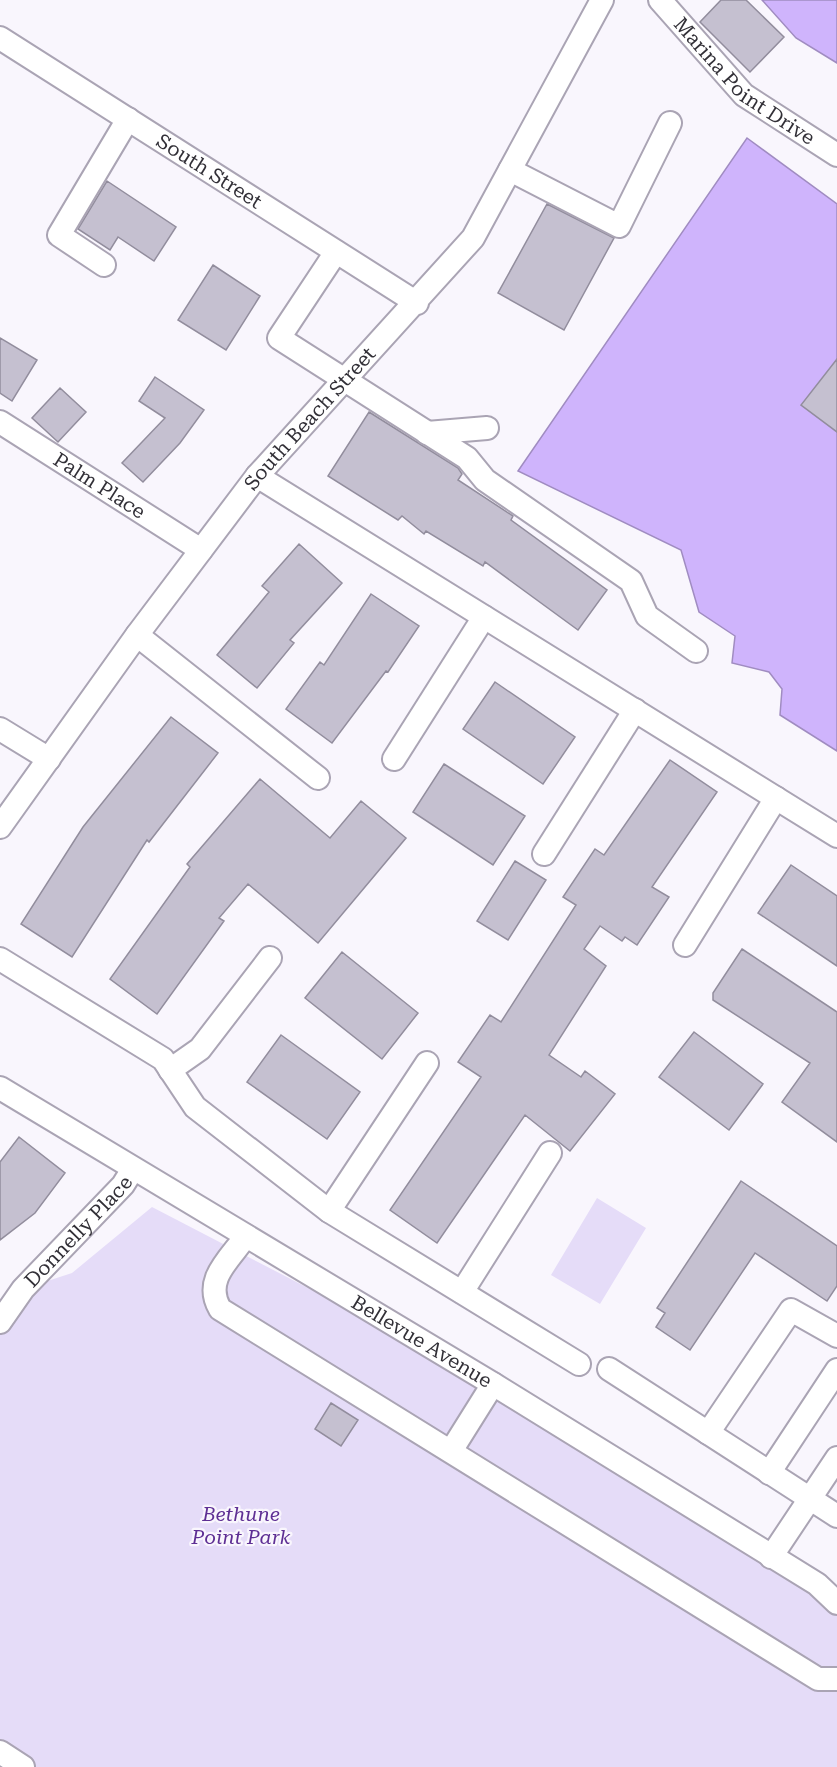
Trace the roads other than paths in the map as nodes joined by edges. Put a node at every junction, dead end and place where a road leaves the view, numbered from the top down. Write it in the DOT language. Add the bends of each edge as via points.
graph roads {
  1 [pos="602,0"];
  2 [pos="660,0"];
  3 [pos="0,38"];
  4 [pos="128,119"];
  5 [pos="670,123"];
  6 [pos="837,155"];
  7 [pos="510,170"];
  8 [pos="336,252"];
  9 [pos="104,265"];
  10 [pos="417,303"];
  11 [pos="345,380"];
  12 [pos="0,422"];
  13 [pos="487,428"];
  14 [pos="427,433"];
  15 [pos="257,476"];
  16 [pos="201,550"];
  17 [pos="484,617"];
  18 [pos="137,635"];
  19 [pos="696,651"];
  20 [pos="635,710"];
  21 [pos="0,729"];
  22 [pos="49,759"];
  23 [pos="394,759"];
  24 [pos="318,778"];
  25 [pos="776,798"];
  26 [pos="0,827"];
  27 [pos="837,836"];
  28 [pos="544,854"];
  29 [pos="685,945"];
  30 [pos="270,958"];
  31 [pos="0,959"];
  32 [pos="427,1063"];
  33 [pos="170,1070"];
  34 [pos="0,1088"];
  35 [pos="550,1153"];
  36 [pos="133,1169"];
  37 [pos="329,1210"];
  38 [pos="246,1236"];
  39 [pos="462,1292"];
  40 [pos="0,1322"];
  41 [pos="837,1336"];
  42 [pos="579,1364"];
  43 [pos="609,1369"];
  44 [pos="837,1370"];
  45 [pos="493,1384"];
  46 [pos="708,1433"];
  47 [pos="451,1451"];
  48 [pos="837,1458"];
  49 [pos="769,1473"];
  50 [pos="810,1499"];
  51 [pos="837,1516"];
  52 [pos="771,1557"];
  53 [pos="837,1603"];
  54 [pos="837,1679"];
  55 [pos="0,1752"];
  56 [pos="23,1767"];
  1 -- 7 [label="street, South Beach Street"];
  2 -- 6 [label="street, Marina Point Drive" via="744,95"];
  3 -- 4 [label="street, South Street"];
  4 -- 8 [label="street, South Street"];
  4 -- 9 [label="street" via="59,235"];
  5 -- 7 [label="street" via="619,226"];
  7 -- 10 [label="street, South Beach Street" via="473,238"];
  8 -- 10 [label="street, South Street"];
  8 -- 11 [label="street" via="279,338"];
  10 -- 11 [label="street, South Beach Street"];
  11 -- 14 [label="street"];
  11 -- 15 [label="street, South Beach Street"];
  12 -- 16 [label="street, Palm Place"];
  13 -- 14 [label="street"];
  14 -- 19 [label="street" via="467,458 485,480 631,581 647,616"];
  15 -- 16 [label="street, South Beach Street"];
  15 -- 17 [label="street"];
  16 -- 18 [label="street, South Beach Street"];
  17 -- 20 [label="street"];
  17 -- 23 [label="street"];
  18 -- 22 [label="street, South Beach Street"];
  18 -- 24 [label="street"];
  20 -- 25 [label="street"];
  20 -- 28 [label="street"];
  21 -- 22 [label="street"];
  22 -- 26 [label="street, South Beach Street"];
  25 -- 27 [label="street"];
  25 -- 29 [label="street"];
  30 -- 33 [label="street" via="200,1049"];
  31 -- 33 [label="street" via="163,1059"];
  32 -- 37 [label="street"];
  33 -- 37 [label="street" via="195,1107"];
  34 -- 36 [label="street, Bellevue Avenue"];
  35 -- 39 [label="street"];
  36 -- 38 [label="street, Bellevue Avenue"];
  36 -- 40 [label="street, Donnelly Place" via="123,1185 23,1289"];
  37 -- 39 [label="street"];
  38 -- 45 [label="street, Bellevue Avenue"];
  38 -- 47 [label="street" via="214,1281 213,1296 220,1309"];
  39 -- 42 [label="street"];
  41 -- 46 [label="street" via="790,1310"];
  43 -- 46 [label="street"];
  44 -- 49 [label="street"];
  45 -- 47 [label="street"];
  45 -- 52 [label="street, Bellevue Avenue"];
  46 -- 49 [label="street"];
  47 -- 54 [label="street" via="818,1679"];
  48 -- 50 [label="street"];
  49 -- 50 [label="street"];
  50 -- 51 [label="street"];
  50 -- 52 [label="street"];
  52 -- 53 [label="street, Bellevue Avenue" via="817,1584"];
  55 -- 56 [label="street"];
}
